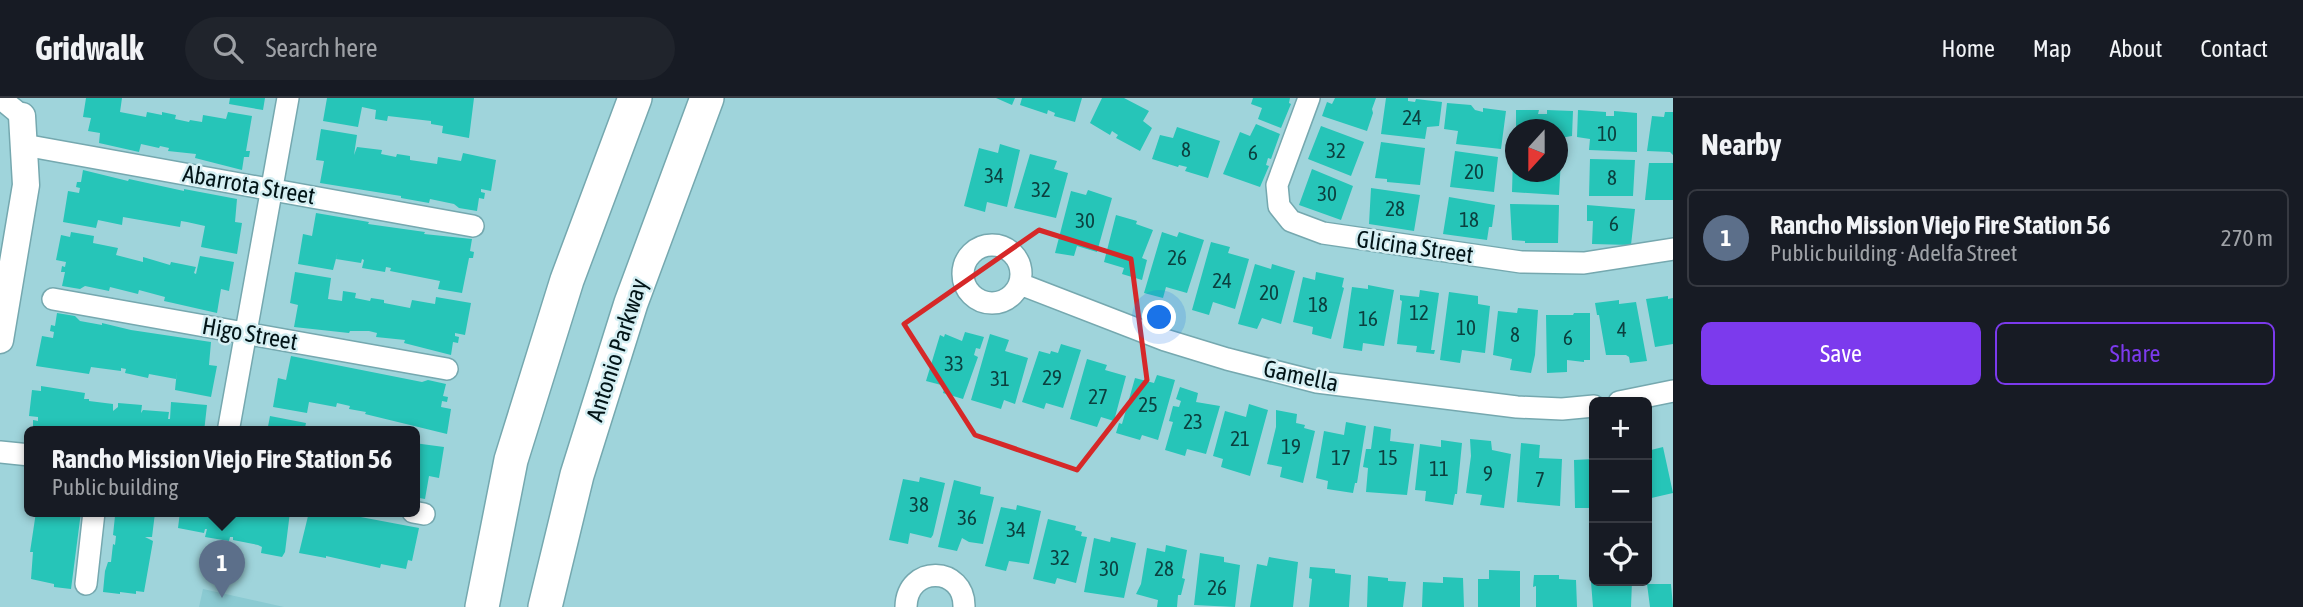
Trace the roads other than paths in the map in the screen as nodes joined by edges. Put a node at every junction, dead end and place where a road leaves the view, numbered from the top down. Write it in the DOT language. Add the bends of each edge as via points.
graph roads {
  1 [pos="0,98"];
  2 [pos="288,98"];
  3 [pos="635,98"];
  4 [pos="707,98"];
  5 [pos="1309,98"];
  6 [pos="22,116"];
  7 [pos="24,145"];
  8 [pos="271,190"];
  9 [pos="473,226"];
  10 [pos="1673,249"];
  11 [pos="1020,284"];
  12 [pos="53,299"];
  13 [pos="246,334"];
  14 [pos="0,340"];
  15 [pos="447,369"];
  16 [pos="1673,391"];
  17 [pos="1644,397"];
  18 [pos="1589,406"];
  19 [pos="230,426"];
  20 [pos="0,452"];
  21 [pos="24,454"];
  22 [pos="93,517"];
  23 [pos="86,584"];
  24 [pos="482,607"];
  25 [pos="545,607"];
  26 [pos="906,607"];
  27 [pos="964,607"];
  1 -- 6 [label="street"];
  2 -- 8 [label="street"];
  3 -- 24 [label="main road" via="566,280 511,460"];
  4 -- 25 [label="main road, Antonio Parkway" via="631,303 577,475"];
  5 -- 10 [label="street, Glicina Street" via="1277,185 1279,206 1292,221 1323,233 1521,262 1584,263"];
  6 -- 7 [label="street"];
  7 -- 8 [label="street, Abarrota Street"];
  7 -- 14 [label="street" via="26,185"];
  8 -- 9 [label="street, Abarrota Street"];
  8 -- 13 [label="street"];
  11 -- 18 [label="street, Gamella" via="1165,340 1317,382 1517,407"];
  12 -- 13 [label="street, Higo Street"];
  13 -- 15 [label="street, Higo Street"];
  13 -- 19 [label="street"];
  16 -- 17 [label="street"];
  20 -- 21 [label="street"];
  22 -- 23 [label="street"];
  26 -- 27 [label="street" via="915,583 941,575 957,585"];
}
